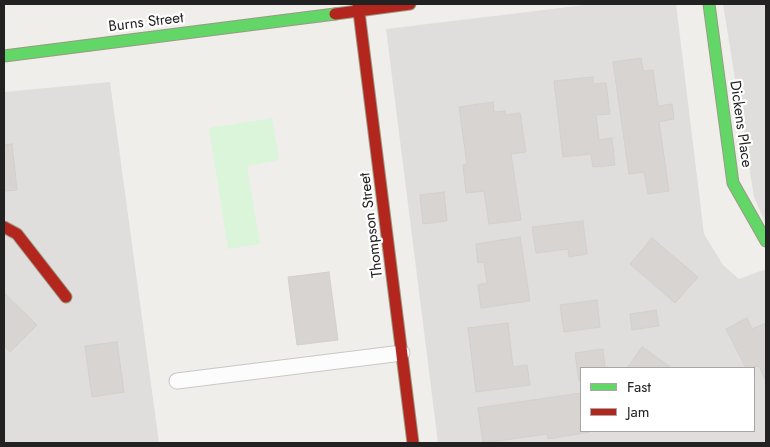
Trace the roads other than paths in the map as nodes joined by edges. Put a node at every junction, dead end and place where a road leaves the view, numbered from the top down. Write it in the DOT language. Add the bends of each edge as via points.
graph roads {
  1 [pos="410,4"];
  2 [pos="708,4"];
  3 [pos="359,7"];
  4 [pos="4,56"];
  5 [pos="4,227"];
  6 [pos="766,241"];
  7 [pos="66,297"];
  8 [pos="402,353"];
  9 [pos="177,381"];
  10 [pos="413,443"];
  1 -- 3 [label="street, Burns Street"];
  2 -- 6 [label="street, Dickens Place" via="733,182"];
  3 -- 4 [label="street, Burns Street"];
  3 -- 8 [label="street, Thompson Street"];
  5 -- 7 [label="street" via="17,234"];
  8 -- 9 [label="lane"];
  8 -- 10 [label="street, Thompson Street"];
}
